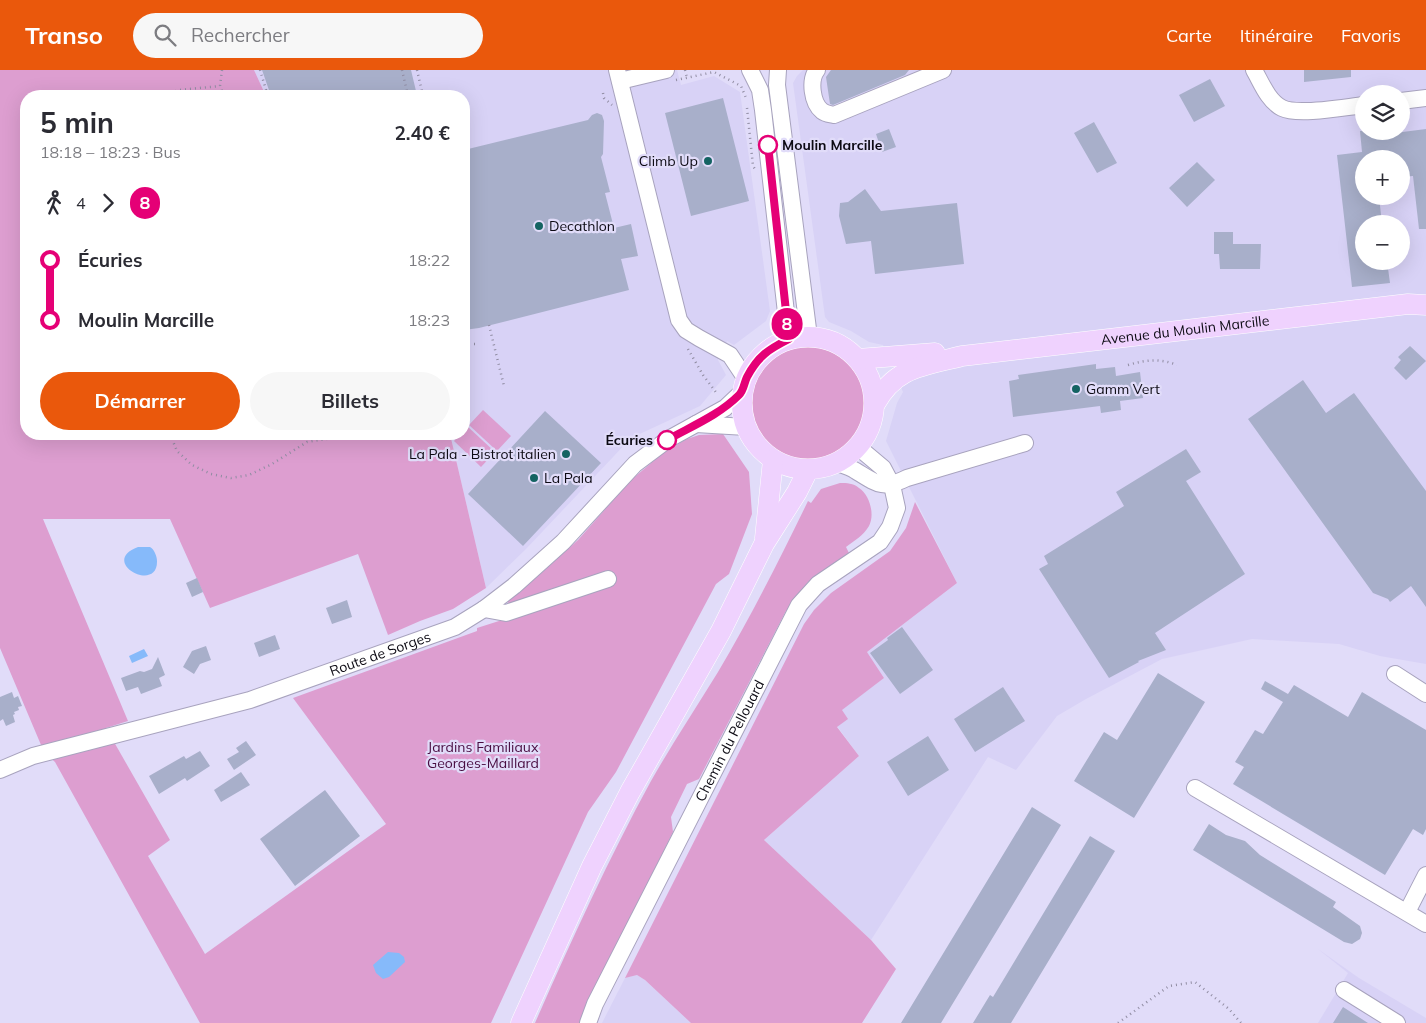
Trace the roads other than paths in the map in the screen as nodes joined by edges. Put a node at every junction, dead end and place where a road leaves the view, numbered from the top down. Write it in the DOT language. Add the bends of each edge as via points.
graph roads {
  1 [pos="750,70"];
  2 [pos="778,70"];
  3 [pos="817,70"];
  4 [pos="944,70"];
  5 [pos="1254,70"];
  6 [pos="618,76"];
  7 [pos="667,76"];
  8 [pos="1426,98"];
  9 [pos="1410,100"];
  10 [pos="1355,106"];
  11 [pos="1420,303"];
  12 [pos="809,337"];
  13 [pos="789,339"];
  14 [pos="962,356"];
  15 [pos="858,359"];
  16 [pos="744,386"];
  17 [pos="874,404"];
  18 [pos="696,424"];
  19 [pos="746,427"];
  20 [pos="1025,443"];
  21 [pos="858,447"];
  22 [pos="773,460"];
  23 [pos="837,463"];
  24 [pos="808,470"];
  25 [pos="892,485"];
  26 [pos="764,544"];
  27 [pos="608,579"];
  28 [pos="484,609"];
  29 [pos="1395,674"];
  30 [pos="1426,694"];
  31 [pos="0,770"];
  32 [pos="1195,788"];
  33 [pos="1426,875"];
  34 [pos="1407,912"];
  35 [pos="1426,924"];
  36 [pos="1344,990"];
  37 [pos="522,1023"];
  38 [pos="588,1023"];
  39 [pos="1397,1023"];
  1 -- 13 [label="street" via="760,90 764,110"];
  2 -- 12 [label="street" via="777,85"];
  3 -- 4 [label="street" via="812,78 816,102 820,110 834,115"];
  5 -- 10 [label="street" via="1269,96 1281,108 1295,112"];
  6 -- 7 [label="street"];
  6 -- 16 [label="street" via="679,320 686,330 730,355"];
  8 -- 9 [label="street"];
  11 -- 14 [label="main road, Avenue du Moulin Marcille"];
  12 -- 13 [label="main road"];
  12 -- 15 [label="main road" via="836,343"];
  13 -- 16 [label="main road" via="771,348 756,362"];
  14 -- 15 [label="main road, Avenue du Moulin Marcille" via="930,353"];
  14 -- 17 [label="main road, Avenue du Moulin Marcille" via="911,368 893,380"];
  15 -- 17 [label="main road" via="873,388"];
  16 -- 18 [label="street, Route de Sorges" via="725,408"];
  16 -- 19 [label="main road" via="741,410"];
  17 -- 21 [label="main road" via="870,426"];
  18 -- 19 [label="street"];
  18 -- 28 [label="street, Route de Sorges" via="667,440 635,464 563,542"];
  19 -- 22 [label="main road" via="756,446"];
  20 -- 25 [label="street"];
  21 -- 23 [label="main road"];
  21 -- 25 [label="street, Chemin du Pellouard" via="883,468"];
  22 -- 24 [label="main road" via="790,468"];
  22 -- 26 [label="main road"];
  23 -- 24 [label="main road"];
  23 -- 25 [label="street" via="854,469 874,483"];
  24 -- 26 [label="main road"];
  25 -- 38 [label="street, Chemin du Pellouard" via="897,508 880,542 818,584 799,605"];
  26 -- 37 [label="main road" via="721,631 592,866"];
  27 -- 28 [label="street" via="506,613"];
  28 -- 31 [label="street, Route de Sorges" via="454,626 250,700 33,756"];
  29 -- 30 [label="street"];
  32 -- 34 [label="street"];
  33 -- 34 [label="street"];
  34 -- 35 [label="street"];
  36 -- 39 [label="street"];
}
